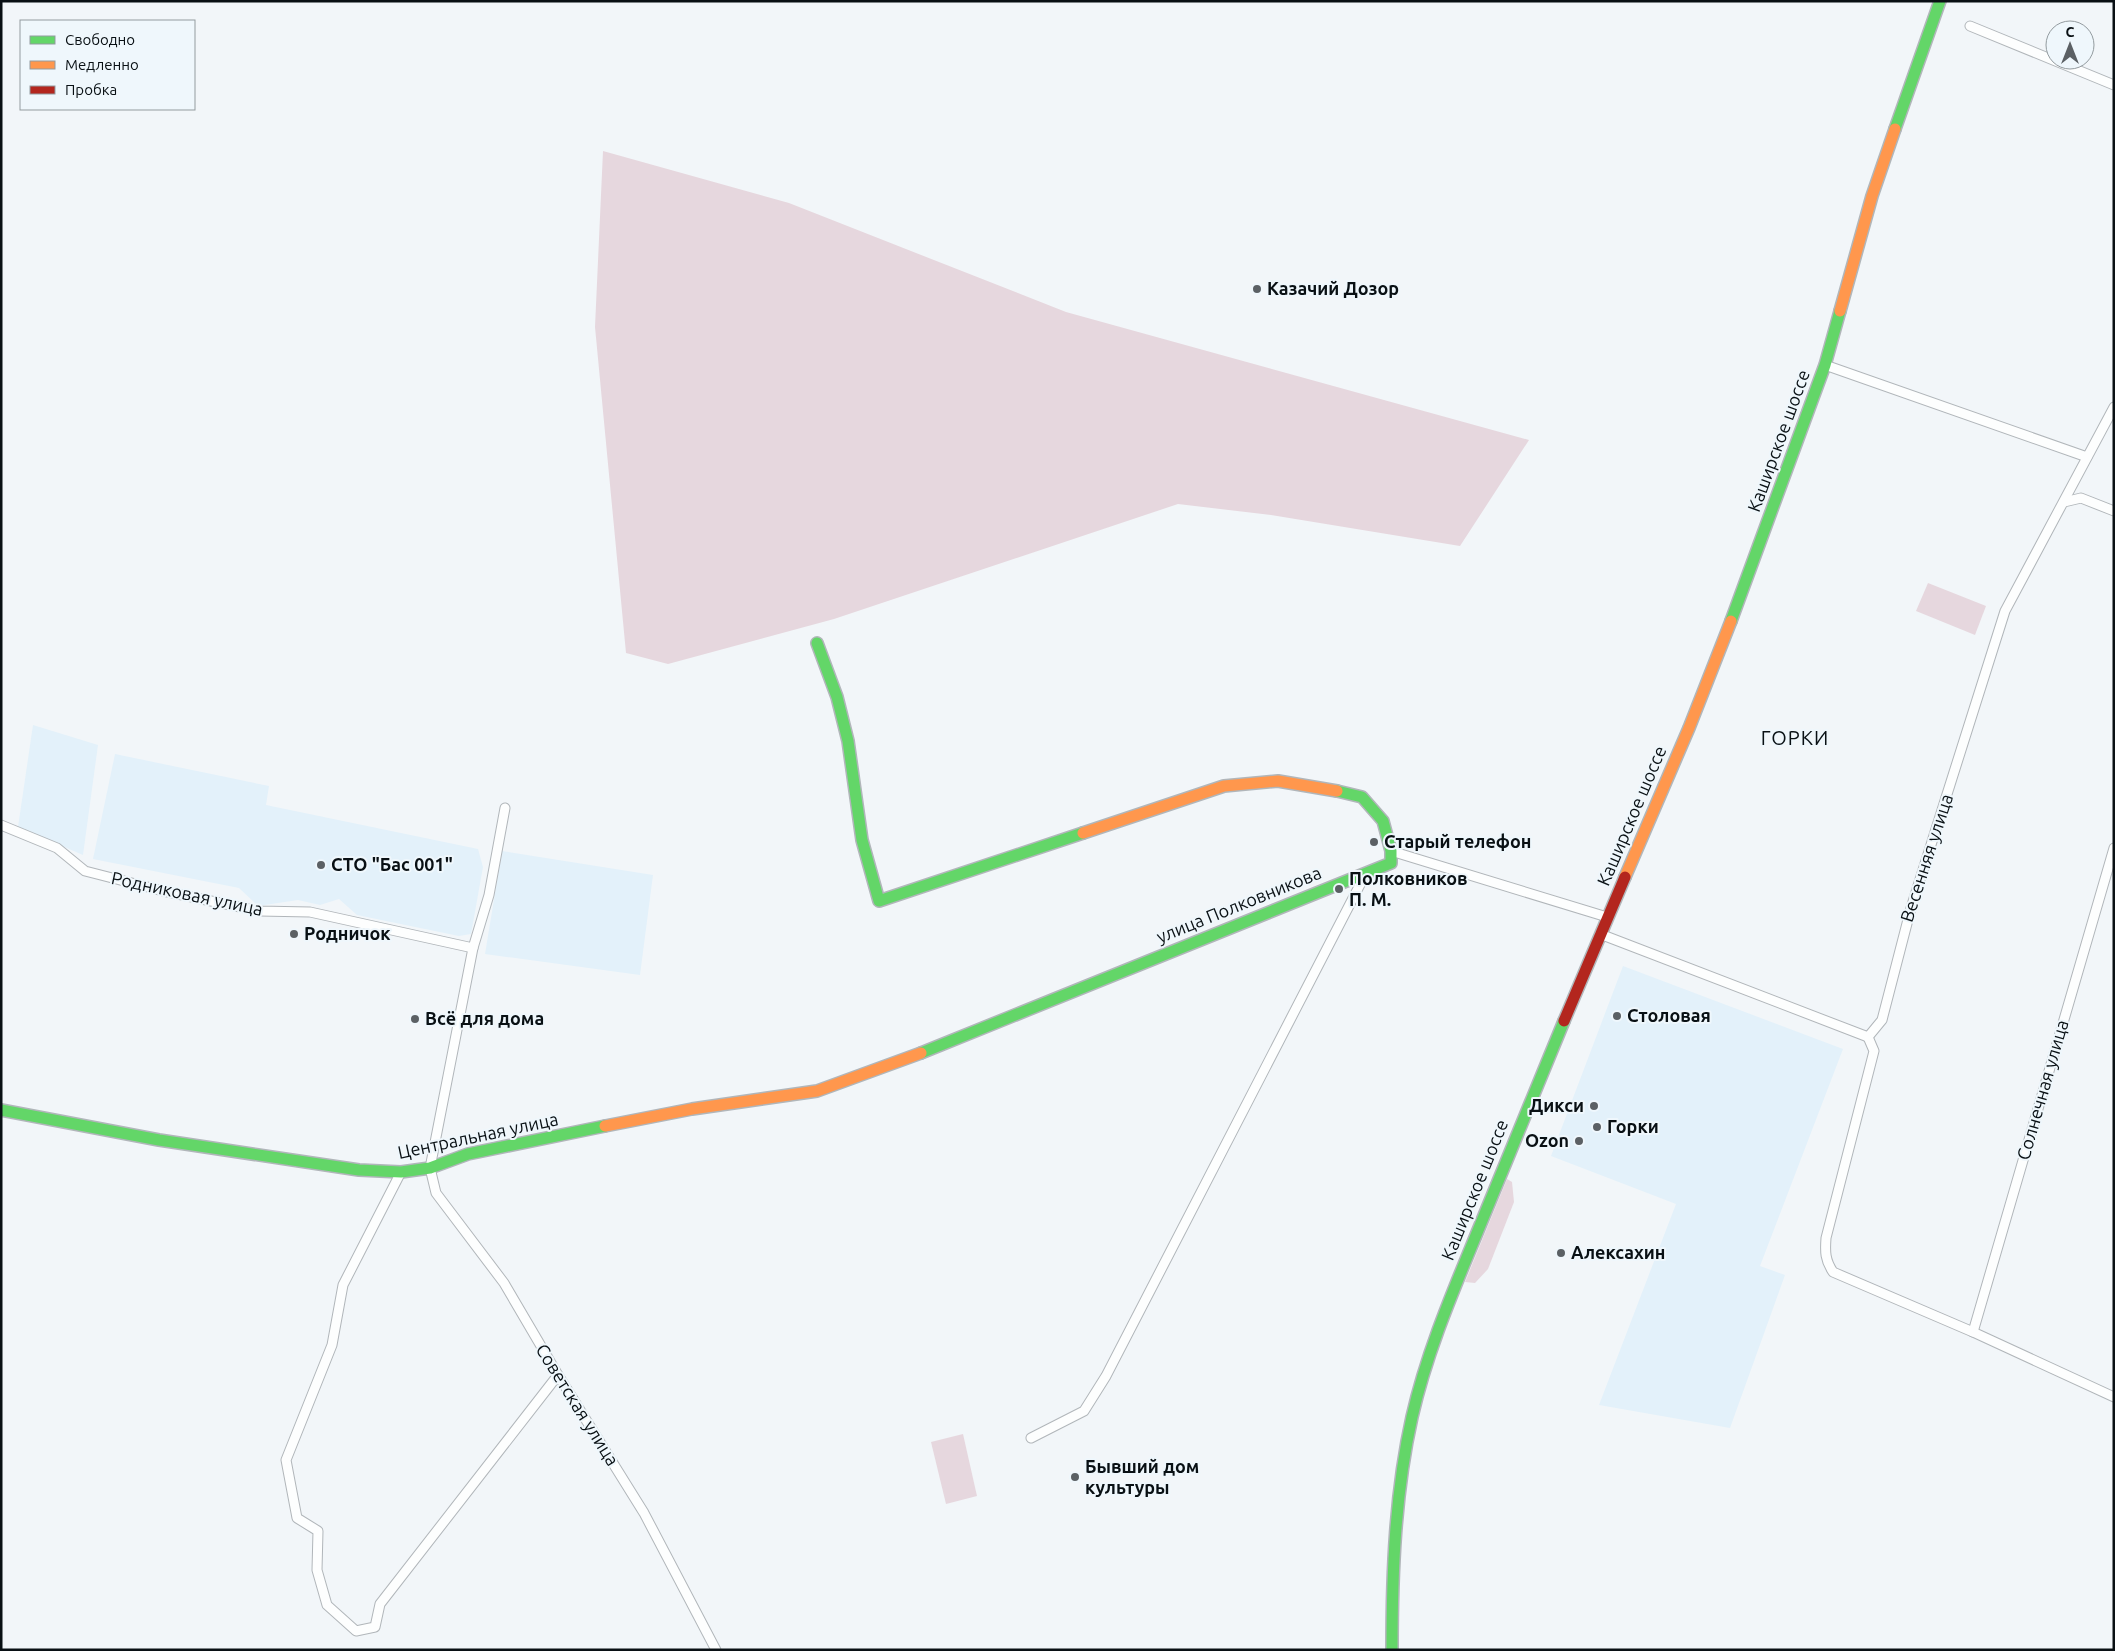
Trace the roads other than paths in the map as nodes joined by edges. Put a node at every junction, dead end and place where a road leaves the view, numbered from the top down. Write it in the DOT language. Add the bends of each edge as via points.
graph roads {
  1 [pos="1940,1"];
  2 [pos="1970,26"];
  3 [pos="2114,85"];
  4 [pos="1825,365"];
  5 [pos="2114,407"];
  6 [pos="2087,457"];
  7 [pos="2064,502"];
  8 [pos="2114,512"];
  9 [pos="817,643"];
  10 [pos="505,808"];
  11 [pos="1,825"];
  12 [pos="2114,848"];
  13 [pos="1391,851"];
  14 [pos="1366,873"];
  15 [pos="1607,917"];
  16 [pos="1600,934"];
  17 [pos="473,948"];
  18 [pos="1868,1037"];
  19 [pos="869,1072"];
  20 [pos="1,1110"];
  21 [pos="430,1168"];
  22 [pos="401,1172"];
  23 [pos="1973,1332"];
  24 [pos="558,1376"];
  25 [pos="2114,1396"];
  26 [pos="1031,1438"];
  27 [pos="716,1650"];
  28 [pos="1392,1650"];
  1 -- 4 [label="street, Каширское шоссе" via="1872,196"];
  2 -- 3 [label="street"];
  4 -- 6 [label="street"];
  4 -- 15 [label="street, Каширское шоссе" via="1750,575 1689,728"];
  5 -- 6 [label="street, Весенняя улица"];
  6 -- 7 [label="street, Весенняя улица"];
  7 -- 8 [label="street" via="2081,498"];
  7 -- 18 [label="street, Весенняя улица" via="2005,611 1911,908 1882,1020"];
  9 -- 13 [label="street" via="837,697 848,741 862,840 879,902 1224,786 1278,782 1362,797 1383,821"];
  10 -- 17 [label="street" via="489,895"];
  11 -- 17 [label="street, Родниковая улица" via="57,848 85,871 102,876 259,911 310,912"];
  12 -- 23 [label="street, Солнечная улица"];
  13 -- 14 [label="street, улица Полковникова" via="1391,863"];
  13 -- 15 [label="street"];
  14 -- 19 [label="street, улица Полковникова"];
  14 -- 26 [label="street" via="1106,1376 1084,1411"];
  15 -- 16 [label="street, Каширское шоссе"];
  16 -- 18 [label="street"];
  16 -- 28 [label="street, Каширское шоссе" via="1449,1301 1428,1361 1412,1418 1397,1522 1391,1596"];
  17 -- 21 [label="street"];
  18 -- 23 [label="street" via="1874,1051 1826,1238 1824,1252 1828,1264 1833,1272"];
  19 -- 21 [label="street, Центральная улица" via="816,1091 673,1113 468,1154"];
  20 -- 22 [label="street, Центральная улица" via="159,1140 359,1170"];
  21 -- 22 [label="street, Центральная улица"];
  21 -- 24 [label="street, Советская улица" via="436,1193 504,1282"];
  22 -- 24 [label="street" via="343,1285 332,1344 286,1460 297,1518 318,1531 317,1570 327,1605 356,1632 375,1627 380,1604"];
  23 -- 25 [label="street"];
  24 -- 27 [label="street, Советская улица" via="644,1514"];
}
